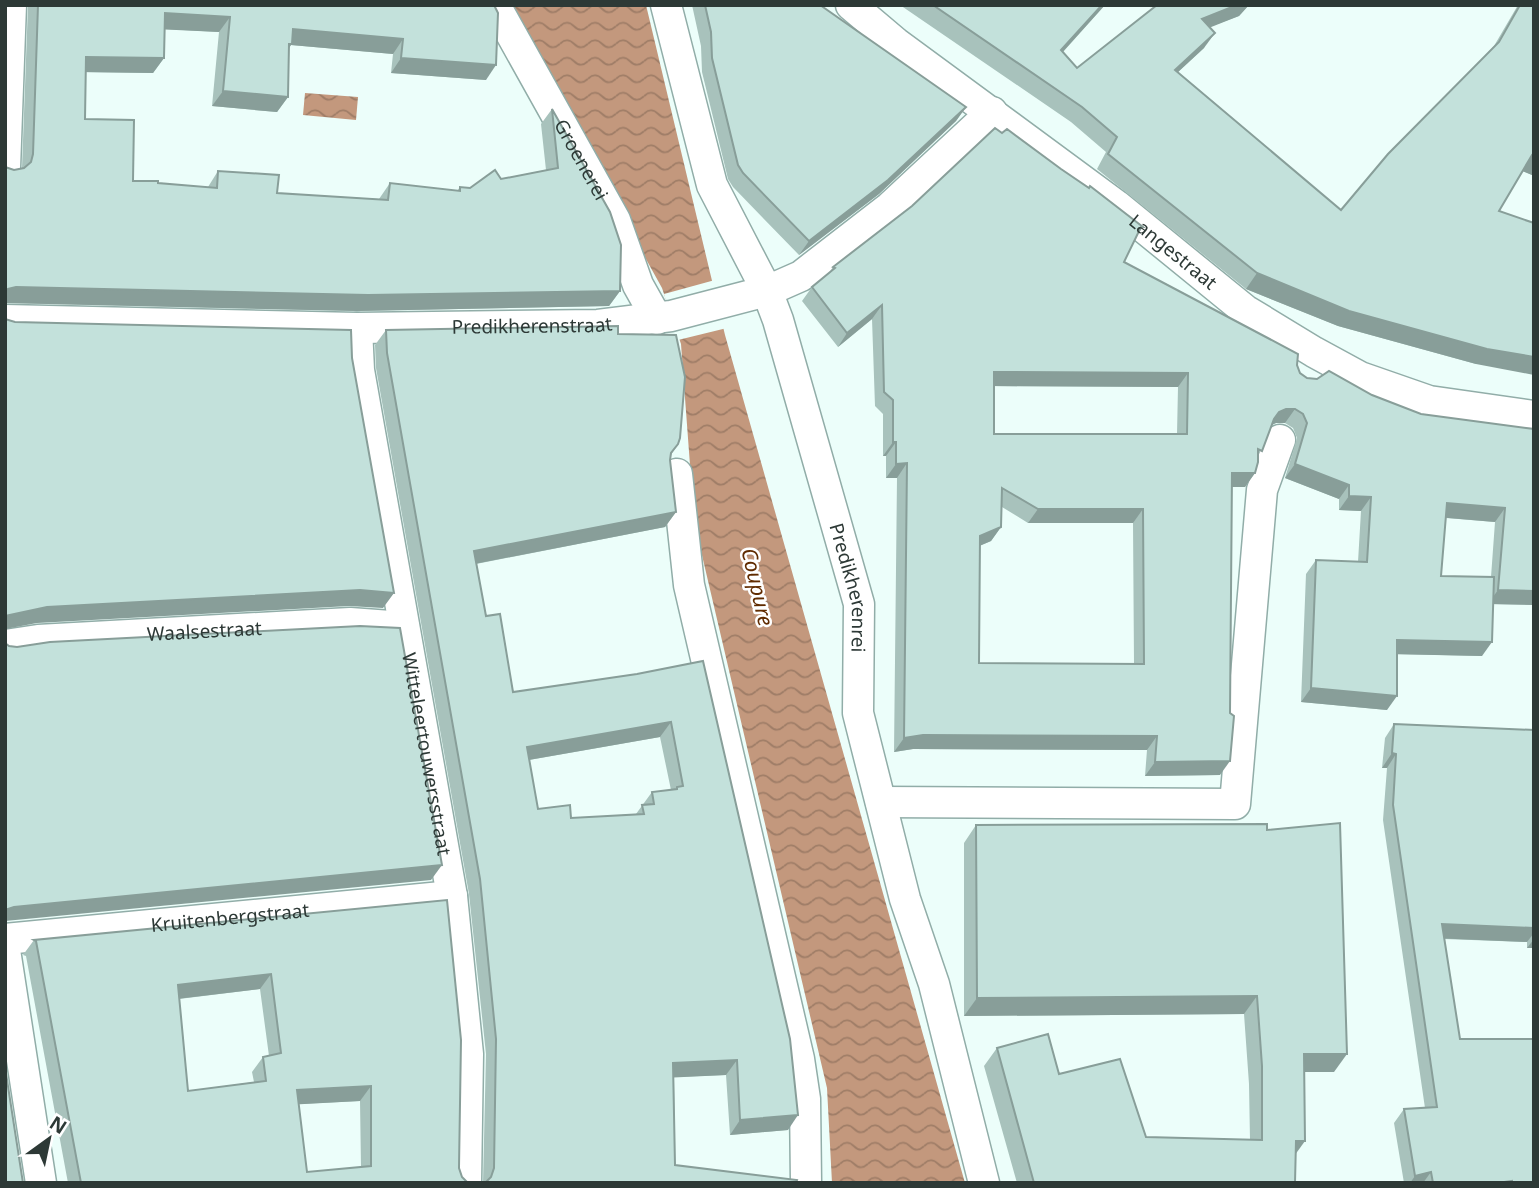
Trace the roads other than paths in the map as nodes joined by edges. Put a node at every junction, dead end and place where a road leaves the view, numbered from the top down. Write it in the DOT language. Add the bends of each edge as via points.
graph roads {
  1 [pos="11,5"];
  2 [pos="495,5"];
  3 [pos="666,5"];
  4 [pos="851,5"];
  5 [pos="992,112"];
  6 [pos="5,168"];
  7 [pos="767,290"];
  8 [pos="664,317"];
  9 [pos="5,320"];
  10 [pos="357,328"];
  11 [pos="1534,416"];
  12 [pos="1280,440"];
  13 [pos="677,474"];
  14 [pos="404,627"];
  15 [pos="5,646"];
  16 [pos="881,802"];
  17 [pos="453,896"];
  18 [pos="5,939"];
  19 [pos="5,950"];
  20 [pos="41,1183"];
  21 [pos="466,1183"];
  22 [pos="806,1183"];
  23 [pos="984,1183"];
  1 -- 6 [label="street"];
  2 -- 8 [label="street, Groenerei" via="615,220 638,285"];
  3 -- 7 [label="street, Predikherenrei" via="712,185"];
  4 -- 5 [label="street, Langestraat"];
  5 -- 7 [label="street, Predikherenstraat" via="890,207 801,276"];
  5 -- 11 [label="street, Langestraat" via="1116,205 1309,364 1429,401"];
  7 -- 8 [label="street, Predikherenstraat"];
  7 -- 16 [label="street, Predikherenrei" via="859,604 858,713"];
  8 -- 10 [label="street, Predikherenstraat" via="598,325"];
  9 -- 10 [label="street, Predikherenstraat"];
  10 -- 14 [label="street, Witteleertouwersstraat" via="359,370"];
  12 -- 16 [label="street" via="1262,490 1235,804"];
  13 -- 22 [label="street" via="689,585 799,1059 805,1099"];
  14 -- 15 [label="street, Waalsestraat" via="350,623 38,640"];
  14 -- 17 [label="street, Witteleertouwersstraat"];
  16 -- 23 [label="street, Predikherenrei" via="905,899 934,984"];
  17 -- 18 [label="street, Kruitenbergstraat"];
  17 -- 21 [label="street, Witteleertouwersstraat" via="467,1054"];
  19 -- 20 [label="street"];
}
